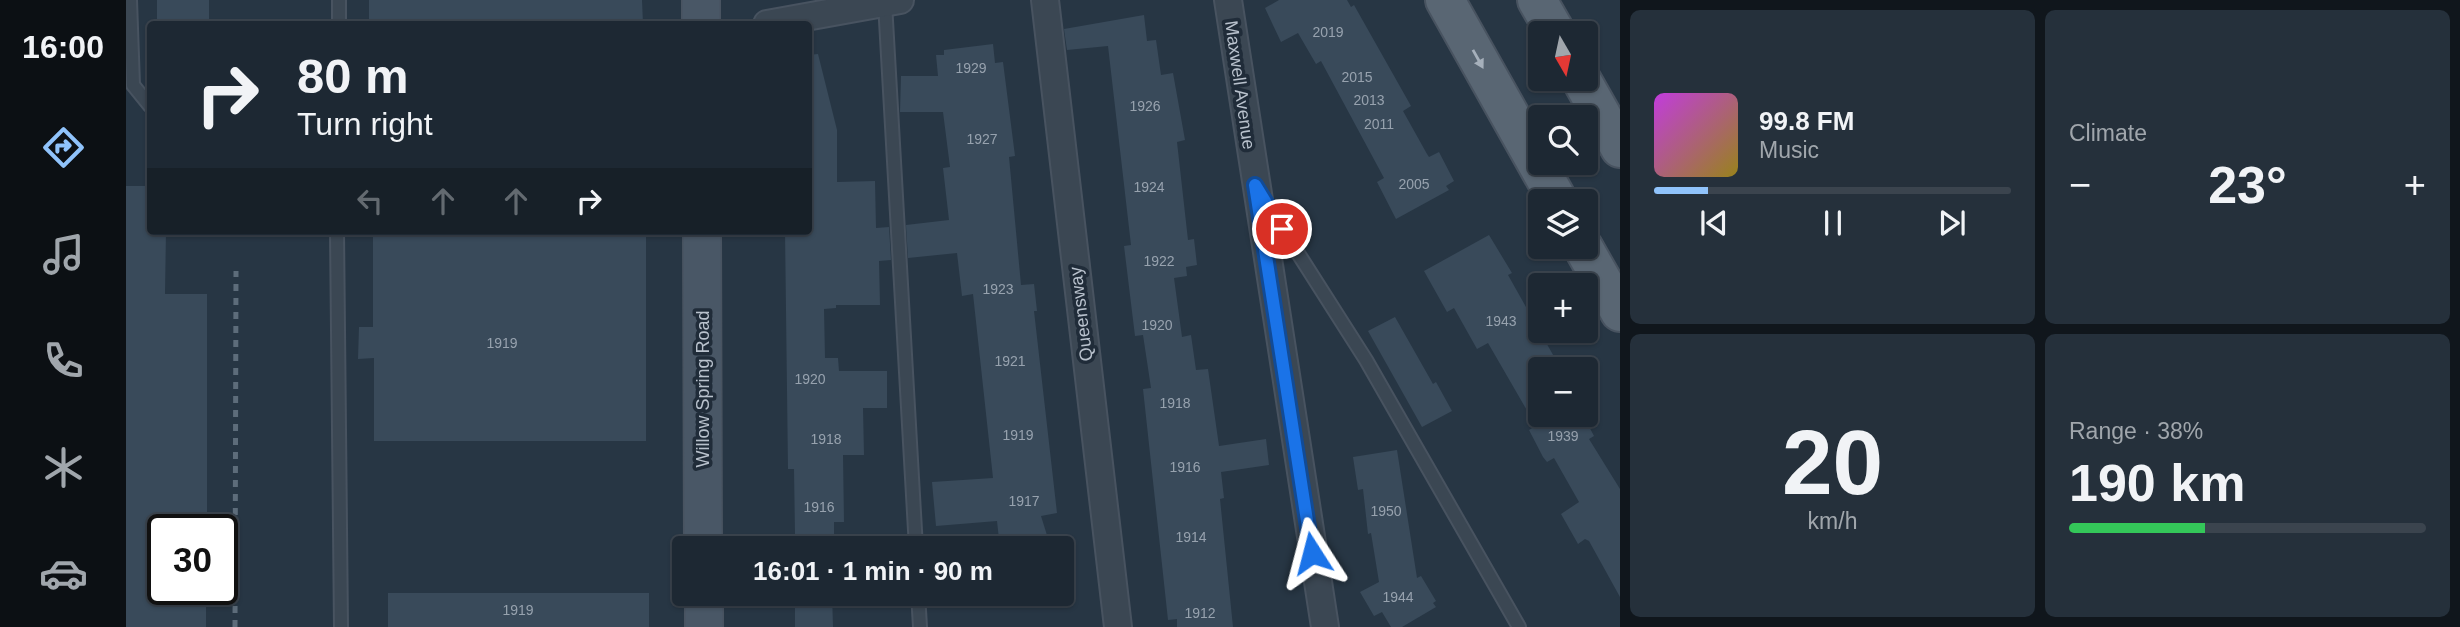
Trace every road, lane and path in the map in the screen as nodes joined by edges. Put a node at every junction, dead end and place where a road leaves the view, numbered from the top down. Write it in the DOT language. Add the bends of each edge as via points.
graph roads {
  1 [pos="130,0"];
  2 [pos="339,0"];
  3 [pos="701,0"];
  4 [pos="1045,0"];
  5 [pos="1228,0"];
  6 [pos="1445,0"];
  7 [pos="1537,0"];
  8 [pos="892,1"];
  9 [pos="339,21"];
  10 [pos="701,21"];
  11 [pos="783,21"];
  12 [pos="1549,21"];
  13 [pos="1588,91"];
  14 [pos="147,102"];
  15 [pos="1620,148"];
  16 [pos="1255,185"];
  17 [pos="1551,189"];
  18 [pos="337,235"];
  19 [pos="702,235"];
  20 [pos="1590,259"];
  21 [pos="1620,312"];
  22 [pos="703,536"];
  23 [pos="915,536"];
  24 [pos="704,606"];
  25 [pos="919,606"];
  26 [pos="341,627"];
  27 [pos="704,627"];
  28 [pos="920,627"];
  29 [pos="1118,627"];
  30 [pos="1325,627"];
  31 [pos="1519,627"];
  1 -- 14 [label="lane" via="133,85"];
  2 -- 9 [label="lane"];
  3 -- 10 [label="street"];
  4 -- 29 [label="street, Queensway"];
  5 -- 16 [label="street, Maxwell Avenue"];
  6 -- 17 [label="main road, one-way"];
  7 -- 12 [label="main road"];
  8 -- 11 [label="street"];
  8 -- 23 [label="lane"];
  13 -- 15 [label="main road"];
  16 -- 30 [label="street, Maxwell Avenue"];
  16 -- 31 [label="lane" via="1366,360"];
  18 -- 26 [label="lane"];
  19 -- 22 [label="street, Willow Spring Road"];
  20 -- 21 [label="main road"];
  24 -- 27 [label="street"];
  25 -- 28 [label="lane"];
}
